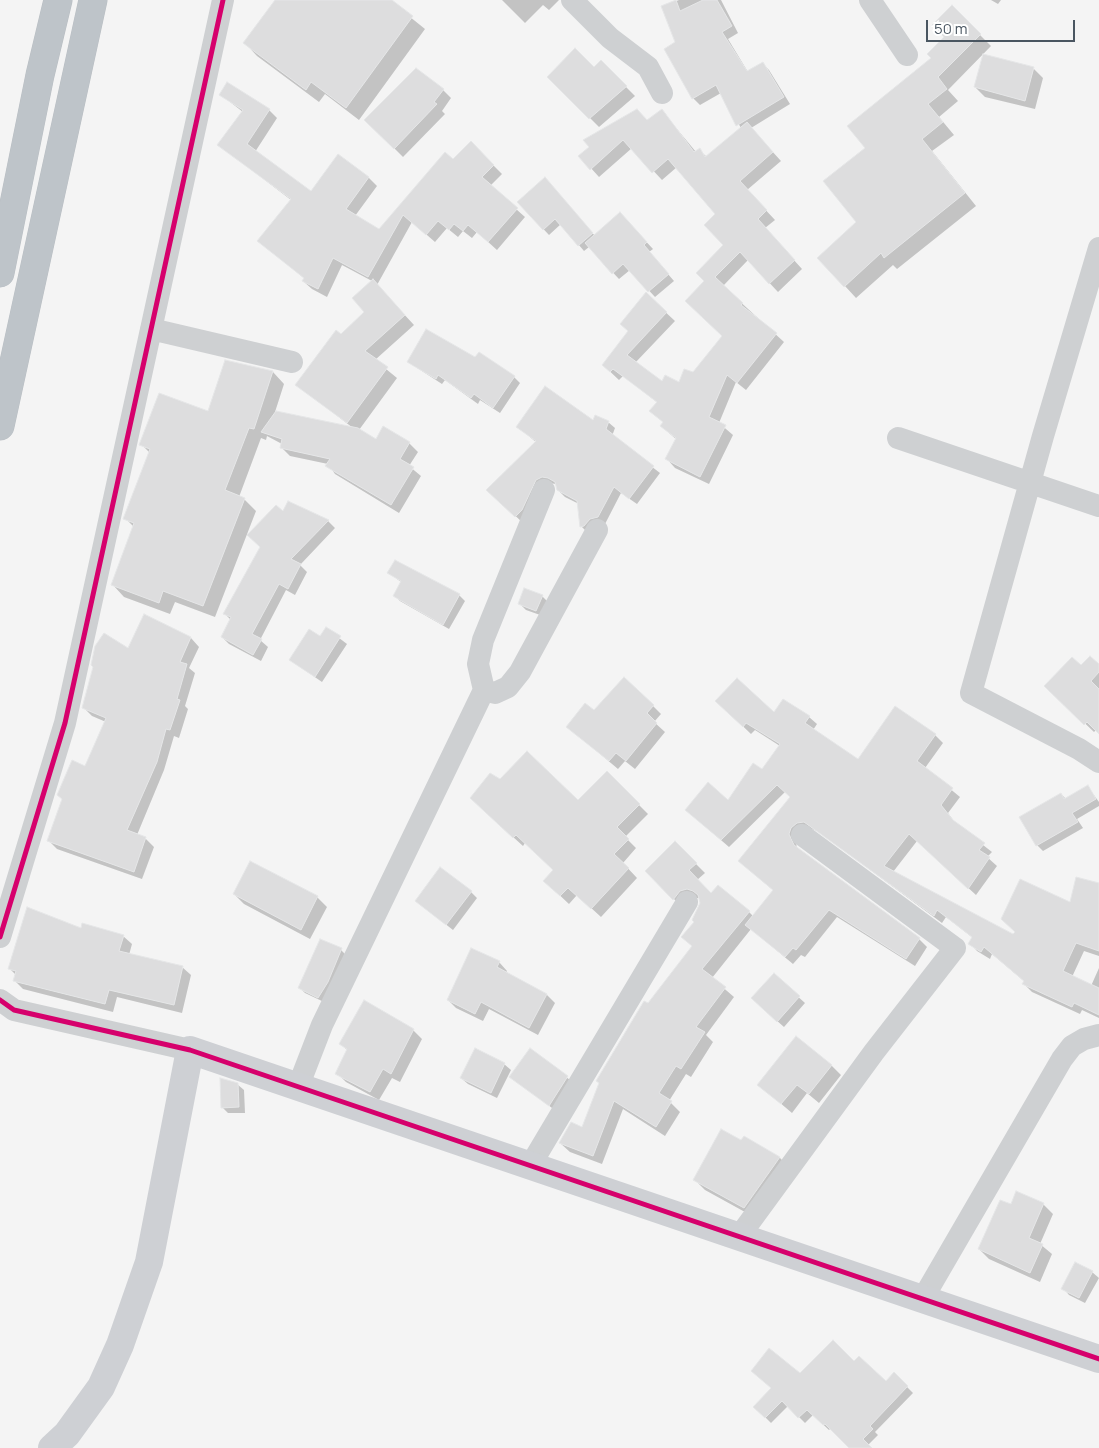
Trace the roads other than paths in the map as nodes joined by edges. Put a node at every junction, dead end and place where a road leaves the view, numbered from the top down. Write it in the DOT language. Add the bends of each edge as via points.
graph roads {
  1 [pos="58,0"];
  2 [pos="93,0"];
  3 [pos="223,0"];
  4 [pos="572,0"];
  5 [pos="870,0"];
  6 [pos="907,55"];
  7 [pos="662,93"];
  8 [pos="1099,248"];
  9 [pos="0,273"];
  10 [pos="151,329"];
  11 [pos="292,362"];
  12 [pos="0,426"];
  13 [pos="898,438"];
  14 [pos="1030,483"];
  15 [pos="544,490"];
  16 [pos="1099,506"];
  17 [pos="597,530"];
  18 [pos="484,690"];
  19 [pos="1099,762"];
  20 [pos="802,835"];
  21 [pos="686,902"];
  22 [pos="0,937"];
  23 [pos="0,1000"];
  24 [pos="1099,1035"];
  25 [pos="190,1050"];
  26 [pos="298,1087"];
  27 [pos="530,1166"];
  28 [pos="738,1238"];
  29 [pos="922,1300"];
  30 [pos="1099,1359"];
  31 [pos="52,1448"];
  1 -- 9 [label="highway"];
  2 -- 12 [label="highway"];
  3 -- 10 [label="street"];
  4 -- 7 [label="street" via="610,38 648,67"];
  5 -- 6 [label="street"];
  8 -- 14 [label="street"];
  10 -- 11 [label="street"];
  10 -- 22 [label="street" via="65,723"];
  13 -- 14 [label="street"];
  14 -- 16 [label="street"];
  14 -- 19 [label="street" via="971,693"];
  15 -- 18 [label="street" via="482,640 478,664"];
  17 -- 18 [label="street" via="520,672 508,687 495,694"];
  18 -- 26 [label="street" via="322,1025"];
  20 -- 28 [label="street" via="955,948 874,1052"];
  21 -- 27 [label="street"];
  23 -- 25 [label="street" via="14,1010"];
  24 -- 29 [label="street" via="1072,1046 1062,1058"];
  25 -- 26 [label="street"];
  25 -- 31 [label="street" via="149,1262 120,1345 101,1387 67,1434"];
  26 -- 27 [label="street"];
  27 -- 28 [label="street"];
  28 -- 29 [label="street"];
  29 -- 30 [label="street"];
}
